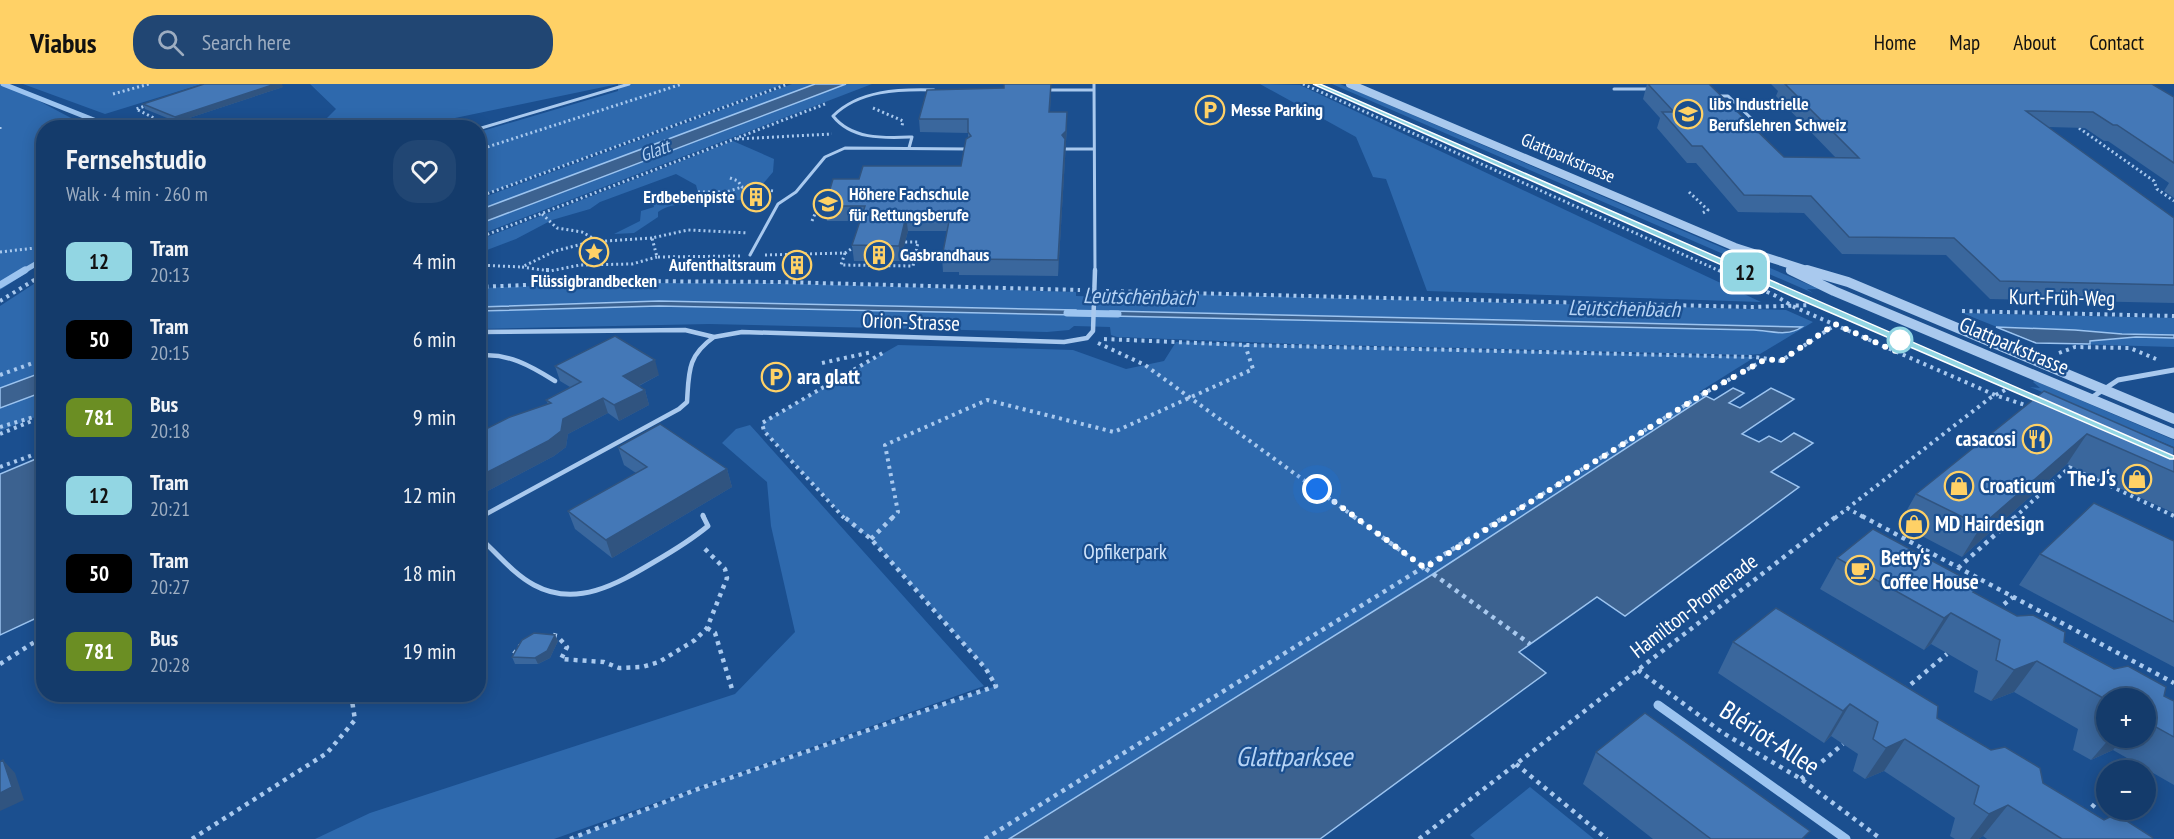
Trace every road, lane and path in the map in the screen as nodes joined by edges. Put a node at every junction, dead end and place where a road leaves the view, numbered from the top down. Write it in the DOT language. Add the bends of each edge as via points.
graph roads {
  1 [pos="148,84"];
  2 [pos="628,84"];
  3 [pos="682,84"];
  4 [pos="788,84"];
  5 [pos="1094,84"];
  6 [pos="1303,84"];
  7 [pos="1350,84"];
  8 [pos="1614,89"];
  9 [pos="938,90"];
  10 [pos="1039,90"];
  11 [pos="1094,90"];
  12 [pos="1659,90"];
  13 [pos="113,94"];
  14 [pos="872,96"];
  15 [pos="158,102"];
  16 [pos="828,102"];
  17 [pos="1719,104"];
  18 [pos="158,120"];
  19 [pos="1755,122"];
  20 [pos="902,125"];
  21 [pos="0,127"];
  22 [pos="486,127"];
  23 [pos="2079,128"];
  24 [pos="0,132"];
  25 [pos="853,132"];
  26 [pos="734,139"];
  27 [pos="486,147"];
  28 [pos="909,148"];
  29 [pos="968,149"];
  30 [pos="1066,149"];
  31 [pos="1094,149"];
  32 [pos="730,178"];
  33 [pos="742,187"];
  34 [pos="698,192"];
  35 [pos="796,192"];
  36 [pos="1689,192"];
  37 [pos="486,195"];
  38 [pos="822,198"];
  39 [pos="2174,201"];
  40 [pos="840,209"];
  41 [pos="817,210"];
  42 [pos="541,213"];
  43 [pos="1701,214"];
  44 [pos="812,221"];
  45 [pos="760,234"];
  46 [pos="486,235"];
  47 [pos="652,238"];
  48 [pos="600,242"];
  49 [pos="895,242"];
  50 [pos="862,244"];
  51 [pos="36,247"];
  52 [pos="0,252"];
  53 [pos="845,253"];
  54 [pos="750,255"];
  55 [pos="657,257"];
  56 [pos="1774,261"];
  57 [pos="486,265"];
  58 [pos="522,267"];
  59 [pos="36,279"];
  60 [pos="486,287"];
  61 [pos="1093,293"];
  62 [pos="0,301"];
  63 [pos="1810,305"];
  64 [pos="1792,306"];
  65 [pos="1961,311"];
  66 [pos="2122,314"];
  67 [pos="2174,316"];
  68 [pos="2128,320"];
  69 [pos="1835,324"];
  70 [pos="486,332"];
  71 [pos="714,337"];
  72 [pos="1087,338"];
  73 [pos="1245,345"];
  74 [pos="896,346"];
  75 [pos="885,348"];
  76 [pos="2130,348"];
  77 [pos="486,354"];
  78 [pos="2056,354"];
  79 [pos="1766,359"];
  80 [pos="36,361"];
  81 [pos="822,363"];
  82 [pos="2174,370"];
  83 [pos="0,375"];
  84 [pos="555,381"];
  85 [pos="2101,389"];
  86 [pos="2005,390"];
  87 [pos="1995,395"];
  88 [pos="1191,398"];
  89 [pos="2091,399"];
  90 [pos="2036,409"];
  91 [pos="36,417"];
  92 [pos="36,418"];
  93 [pos="2174,419"];
  94 [pos="0,427"];
  95 [pos="0,434"];
  96 [pos="2174,434"];
  97 [pos="36,454"];
  98 [pos="0,468"];
  99 [pos="1847,508"];
  100 [pos="486,514"];
  101 [pos="703,515"];
  102 [pos="2174,516"];
  103 [pos="693,539"];
  104 [pos="871,539"];
  105 [pos="486,543"];
  106 [pos="1425,568"];
  107 [pos="1958,568"];
  108 [pos="2013,597"];
  109 [pos="1996,611"];
  110 [pos="707,628"];
  111 [pos="550,635"];
  112 [pos="36,641"];
  113 [pos="524,643"];
  114 [pos="1530,644"];
  115 [pos="513,654"];
  116 [pos="1947,654"];
  117 [pos="0,664"];
  118 [pos="1638,670"];
  119 [pos="2174,683"];
  120 [pos="732,688"];
  121 [pos="1895,698"];
  122 [pos="353,702"];
  123 [pos="1843,744"];
  124 [pos="1516,764"];
  125 [pos="1801,779"];
  126 [pos="2096,802"];
  127 [pos="2077,823"];
  128 [pos="580,837"];
  129 [pos="192,839"];
  130 [pos="570,839"];
  131 [pos="985,839"];
  132 [pos="1419,839"];
  133 [pos="1607,839"];
  134 [pos="1881,839"];
  1 -- 13 [label="path"];
  2 -- 22 [label="lane"];
  3 -- 27 [label="path"];
  4 -- 37 [label="path"];
  5 -- 11 [label="lane"];
  6 -- 64 [label="path"];
  7 -- 56 [label="street, Glattparkstrasse"];
  8 -- 12 [label="lane"];
  9 -- 14 [label="lane" via="914,89"];
  10 -- 11 [label="lane"];
  11 -- 31 [label="lane"];
  14 -- 20 [label="path" via="872,107 894,115 903,121"];
  14 -- 25 [label="lane" via="853,101 833,116"];
  15 -- 18 [label="path" via="136,109"];
  16 -- 26 [label="path"];
  17 -- 19 [label="lane" via="1711,96 1728,96"];
  21 -- 24 [label="path"];
  23 -- 39 [label="path" via="2154,181 2157,189"];
  25 -- 26 [label="path"];
  25 -- 28 [label="lane" via="912,137"];
  26 -- 42 [label="path"];
  28 -- 29 [label="lane"];
  28 -- 35 [label="lane" via="845,148 825,157"];
  30 -- 31 [label="lane"];
  31 -- 61 [label="lane"];
  32 -- 33 [label="path"];
  33 -- 34 [label="path" via="726,192"];
  33 -- 35 [label="path"];
  35 -- 45 [label="lane" via="778,204"];
  36 -- 43 [label="path" via="1708,210"];
  38 -- 41 [label="path"];
  40 -- 41 [label="path"];
  41 -- 44 [label="path"];
  42 -- 46 [label="path"];
  42 -- 48 [label="path" via="557,228 582,232"];
  45 -- 47 [label="path" via="699,229 673,230"];
  45 -- 54 [label="lane"];
  47 -- 48 [label="path"];
  47 -- 55 [label="path"];
  48 -- 58 [label="path" via="555,251"];
  49 -- 53 [label="path" via="918,242 913,266 841,265"];
  50 -- 53 [label="path"];
  51 -- 52 [label="path"];
  53 -- 54 [label="path"];
  54 -- 55 [label="path"];
  55 -- 58 [label="path" via="632,264 580,265 550,271"];
  56 -- 85 [label="street, Glattparkstrasse" via="1848,282"];
  56 -- 89 [label="street, Glattparkstrasse" via="1834,291"];
  57 -- 58 [label="path"];
  59 -- 62 [label="path"];
  60 -- 61 [label="path" via="629,281"];
  61 -- 64 [label="path"];
  61 -- 72 [label="lane" via="1093,331"];
  63 -- 64 [label="path"];
  64 -- 69 [label="path"];
  65 -- 66 [label="path, Kurt-Früh-Weg"];
  66 -- 67 [label="path, Kurt-Früh-Weg"];
  66 -- 68 [label="path"];
  69 -- 79 [label="path" via="1781,361"];
  69 -- 87 [label="path"];
  70 -- 71 [label="lane, Orion-Strasse" via="685,330"];
  71 -- 72 [label="lane, Orion-Strasse" via="742,332 1064,342"];
  71 -- 100 [label="lane" via="699,346 690,361 687,402 679,410"];
  72 -- 73 [label="path"];
  72 -- 88 [label="path" via="1145,365"];
  73 -- 79 [label="path"];
  73 -- 88 [label="path" via="1254,369"];
  74 -- 104 [label="path" via="762,423 764,431 850,524"];
  75 -- 81 [label="path"];
  76 -- 78 [label="path" via="2074,346"];
  77 -- 84 [label="lane" via="533,367"];
  79 -- 106 [label="path" via="1703,394"];
  80 -- 83 [label="path"];
  82 -- 85 [label="street" via="2118,380"];
  85 -- 89 [label="street"];
  85 -- 93 [label="street, Glattparkstrasse"];
  86 -- 87 [label="path, Hamilton-Promenade"];
  87 -- 90 [label="path"];
  87 -- 99 [label="path, Hamilton-Promenade"];
  88 -- 104 [label="path" via="1114,432 987,400 885,445 898,512"];
  88 -- 106 [label="path"];
  89 -- 96 [label="street, Glattparkstrasse"];
  91 -- 94 [label="path"];
  92 -- 95 [label="path"];
  97 -- 98 [label="path"];
  99 -- 107 [label="path"];
  99 -- 118 [label="path, Hamilton-Promenade"];
  101 -- 103 [label="lane" via="708,526"];
  102 -- 107 [label="path" via="2070,467"];
  103 -- 105 [label="lane" via="608,589 582,595 553,593 533,585"];
  103 -- 110 [label="path" via="716,558 727,578"];
  104 -- 128 [label="path" via="986,669 996,686 698,789"];
  106 -- 114 [label="path"];
  106 -- 131 [label="path"];
  107 -- 108 [label="path"];
  108 -- 109 [label="path"];
  108 -- 119 [label="path"];
  110 -- 111 [label="path" via="659,662 642,667 619,668 604,662 561,659 567,646"];
  110 -- 120 [label="path" via="715,633"];
  112 -- 117 [label="path"];
  113 -- 115 [label="path"];
  116 -- 121 [label="path"];
  118 -- 124 [label="path, Hamilton-Promenade"];
  118 -- 125 [label="path, Blériot-Allee" via="1723,733"];
  122 -- 129 [label="path" via="356,720 327,753"];
  123 -- 125 [label="path"];
  124 -- 132 [label="path, Hamilton-Promenade"];
  124 -- 133 [label="path"];
  125 -- 134 [label="path, Blériot-Allee"];
  126 -- 127 [label="path"];
  128 -- 130 [label="path"];
}
